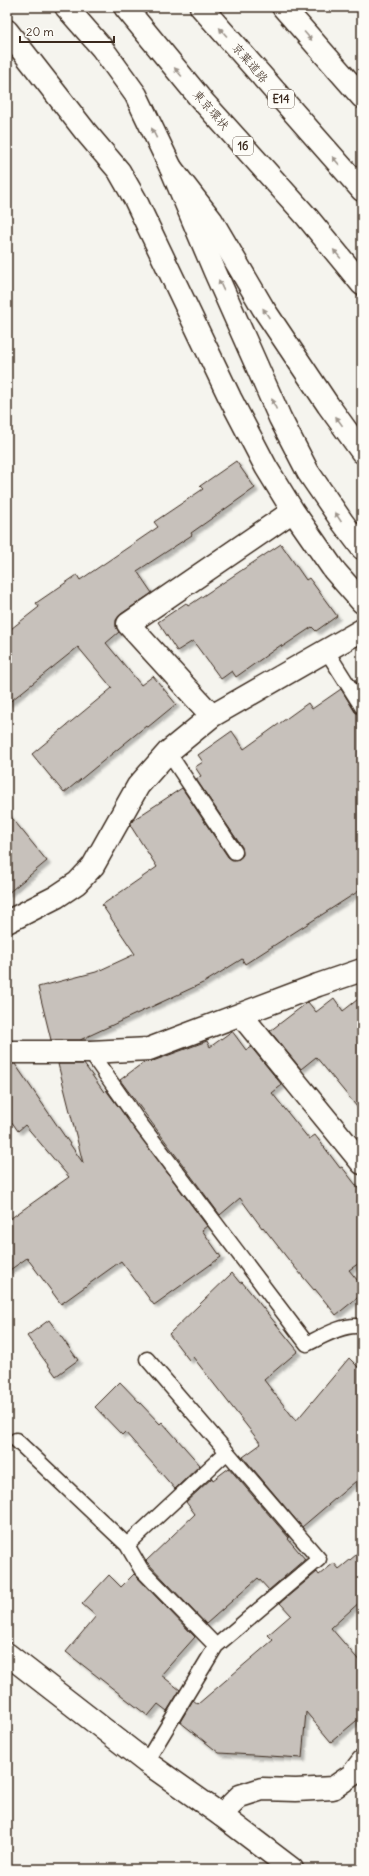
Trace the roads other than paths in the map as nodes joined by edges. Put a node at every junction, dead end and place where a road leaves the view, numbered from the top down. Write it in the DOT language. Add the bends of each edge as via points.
graph roads {
  1 [pos="66,7"];
  2 [pos="125,7"];
  3 [pos="201,7"];
  4 [pos="283,7"];
  5 [pos="9,37"];
  6 [pos="362,97"];
  7 [pos="171,168"];
  8 [pos="362,190"];
  9 [pos="362,284"];
  10 [pos="362,452"];
  11 [pos="293,511"];
  12 [pos="362,548"];
  13 [pos="362,602"];
  14 [pos="362,630"];
  15 [pos="326,650"];
  16 [pos="362,707"];
  17 [pos="212,716"];
  18 [pos="168,752"];
  19 [pos="235,852"];
  20 [pos="7,922"];
  21 [pos="362,970"];
  22 [pos="241,1015"];
  23 [pos="7,1052"];
  24 [pos="90,1052"];
  25 [pos="362,1163"];
  26 [pos="362,1327"];
  27 [pos="147,1359"];
  28 [pos="16,1440"];
  29 [pos="227,1452"];
  30 [pos="127,1545"];
  31 [pos="216,1646"];
  32 [pos="7,1654"];
  33 [pos="146,1762"];
  34 [pos="362,1762"];
  35 [pos="221,1815"];
  36 [pos="292,1869"];
  7 -- 1 [label="main road, one-way" via="136,95 102,48"];
  9 -- 2 [label="main road, 東京環状 / 16, one-way"];
  8 -- 3 [label="main road, 京葉道路 / E14, one-way"];
  4 -- 6 [label="main road, one-way"];
  5 -- 11 [label="main road" via="119,171 135,199 230,398 266,467"];
  10 -- 7 [label="main road, one-way" via="262,308 212,221"];
  12 -- 7 [label="main road, one-way" via="308,472 280,418"];
  11 -- 13 [label="main road" via="334,570"];
  11 -- 17 [label="main road" via="128,624"];
  14 -- 15 [label="main road"];
  15 -- 16 [label="lane"];
  15 -- 17 [label="main road"];
  17 -- 18 [label="main road"];
  18 -- 19 [label="lane"];
  18 -- 20 [label="main road" via="138,786 93,866 77,883"];
  21 -- 22 [label="main road"];
  22 -- 24 [label="main road" via="149,1049"];
  22 -- 25 [label="main road"];
  23 -- 24 [label="main road"];
  24 -- 26 [label="lane" via="139,1122 307,1344 337,1330"];
  27 -- 29 [label="lane"];
  28 -- 30 [label="lane"];
  29 -- 30 [label="lane"];
  29 -- 31 [label="lane" via="319,1559"];
  30 -- 31 [label="lane" via="141,1569"];
  31 -- 33 [label="lane"];
  32 -- 33 [label="main road"];
  33 -- 35 [label="main road"];
  34 -- 35 [label="main road" via="352,1775 333,1788 262,1789 240,1796"];
  35 -- 36 [label="main road"];
}
